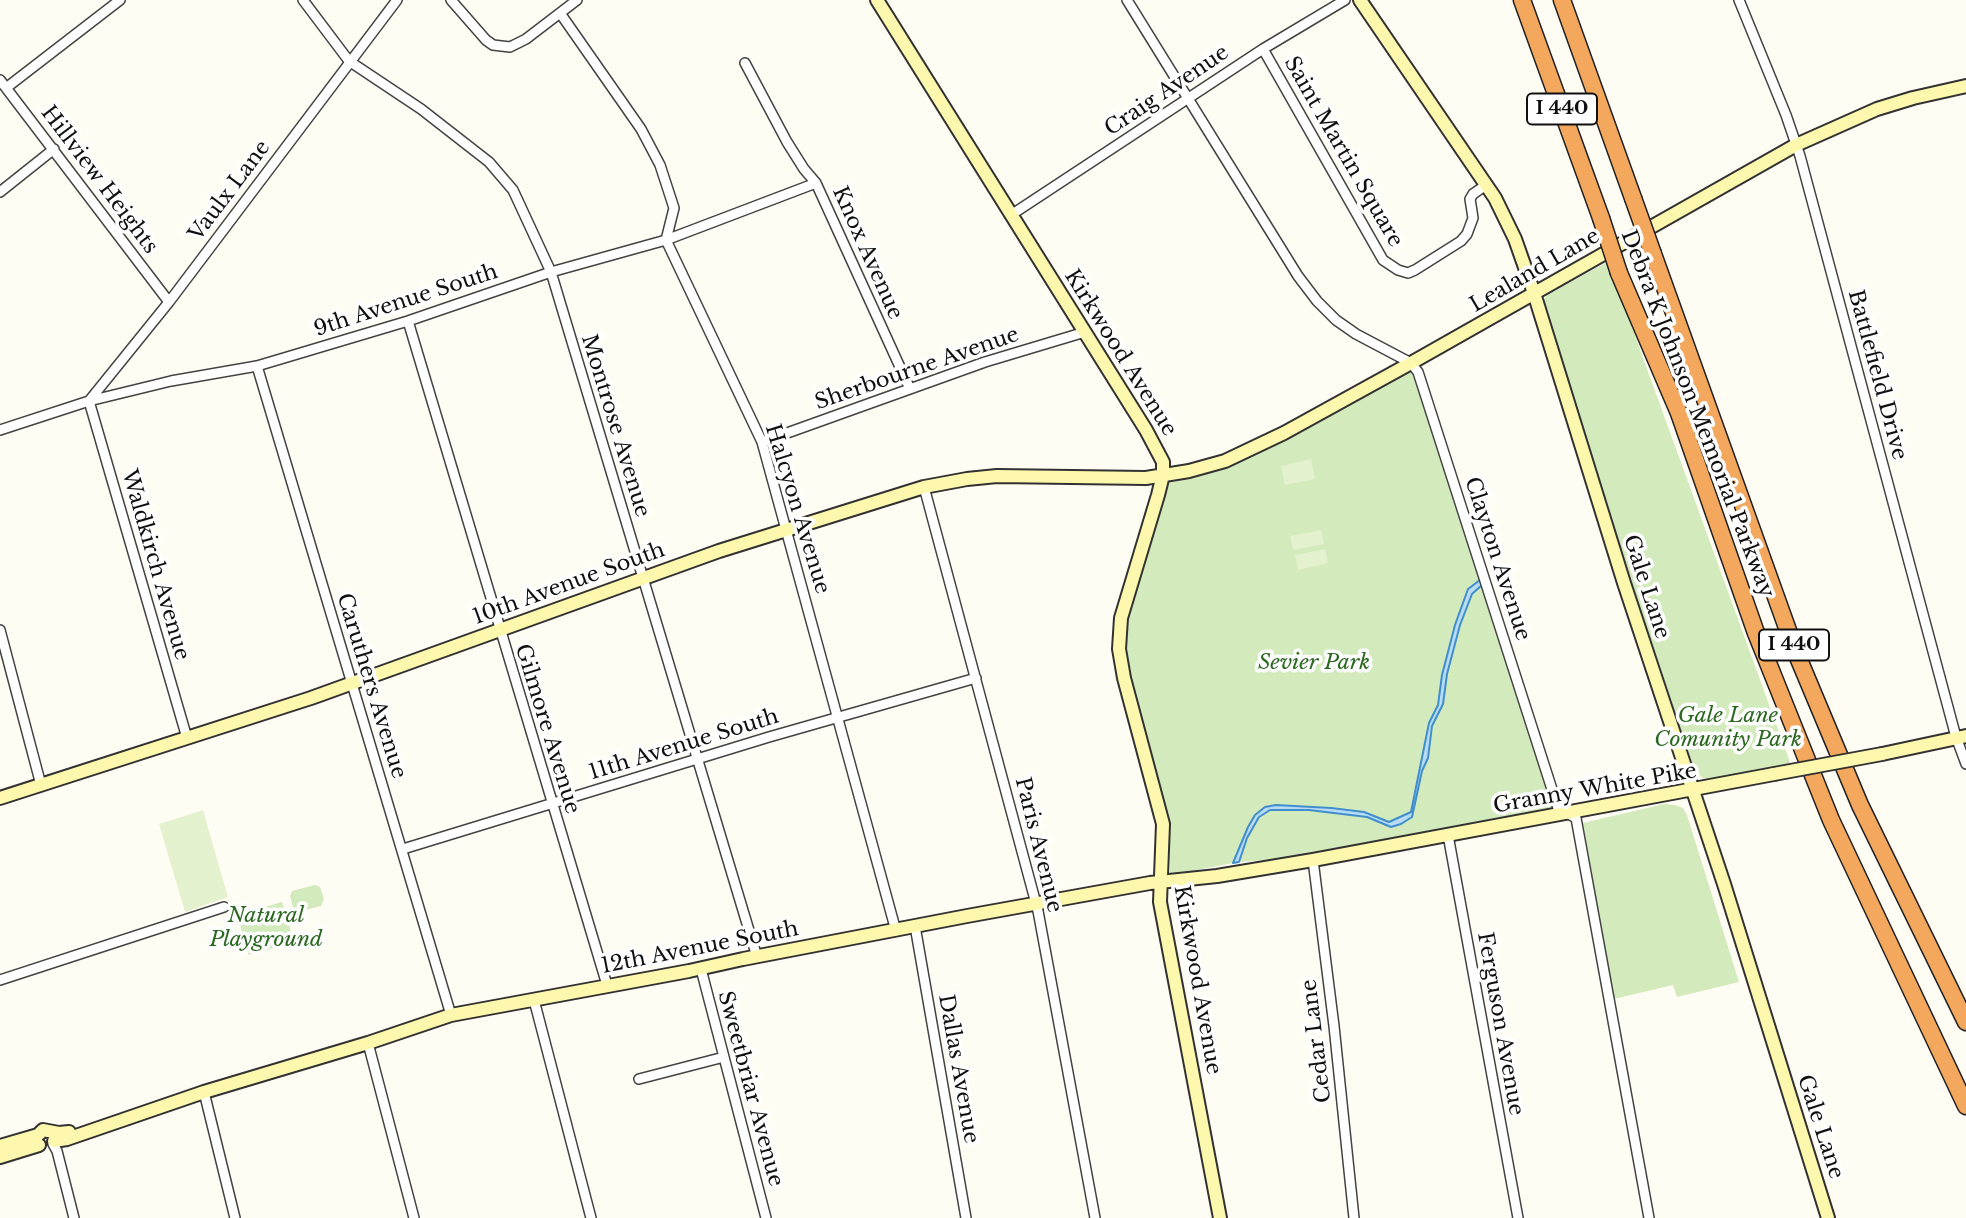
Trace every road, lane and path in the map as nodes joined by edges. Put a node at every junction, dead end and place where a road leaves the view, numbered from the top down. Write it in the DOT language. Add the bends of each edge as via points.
graph roads {
  1 [pos="120,0"];
  2 [pos="303,0"];
  3 [pos="397,0"];
  4 [pos="451,0"];
  5 [pos="577,0"];
  6 [pos="877,0"];
  7 [pos="1128,0"];
  8 [pos="1345,0"];
  9 [pos="1360,0"];
  10 [pos="1522,0"];
  11 [pos="1562,0"];
  12 [pos="1739,0"];
  13 [pos="560,13"];
  14 [pos="1263,49"];
  15 [pos="349,61"];
  16 [pos="745,63"];
  17 [pos="3,84"];
  18 [pos="1965,88"];
  19 [pos="1189,98"];
  20 [pos="1797,145"];
  21 [pos="54,149"];
  22 [pos="816,183"];
  23 [pos="1486,185"];
  24 [pos="0,192"];
  25 [pos="1011,215"];
  26 [pos="666,240"];
  27 [pos="551,272"];
  28 [pos="1534,293"];
  29 [pos="169,302"];
  30 [pos="408,321"];
  31 [pos="1085,332"];
  32 [pos="1411,363"];
  33 [pos="257,366"];
  34 [pos="910,389"];
  35 [pos="89,401"];
  36 [pos="0,430"];
  37 [pos="762,442"];
  38 [pos="1163,475"];
  39 [pos="925,487"];
  40 [pos="787,530"];
  41 [pos="642,579"];
  42 [pos="499,629"];
  43 [pos="0,630"];
  44 [pos="975,678"];
  45 [pos="352,684"];
  46 [pos="838,718"];
  47 [pos="1961,736"];
  48 [pos="187,738"];
  49 [pos="698,760"];
  50 [pos="1966,764"];
  51 [pos="41,785"];
  52 [pos="1693,790"];
  53 [pos="0,798"];
  54 [pos="551,804"];
  55 [pos="1566,812"];
  56 [pos="1448,835"];
  57 [pos="403,849"];
  58 [pos="1313,860"];
  59 [pos="1160,883"];
  60 [pos="1037,904"];
  61 [pos="224,907"];
  62 [pos="915,926"];
  63 [pos="896,931"];
  64 [pos="757,957"];
  65 [pos="701,969"];
  66 [pos="0,980"];
  67 [pos="607,985"];
  68 [pos="534,1000"];
  69 [pos="451,1015"];
  70 [pos="1966,1022"];
  71 [pos="368,1043"];
  72 [pos="724,1057"];
  73 [pos="639,1079"];
  74 [pos="204,1092"];
  75 [pos="1966,1106"];
  76 [pos="47,1139"];
  77 [pos="0,1146"];
  78 [pos="0,1157"];
  79 [pos="74,1218"];
  80 [pos="235,1218"];
  81 [pos="414,1218"];
  82 [pos="591,1218"];
  83 [pos="766,1218"];
  84 [pos="967,1218"];
  85 [pos="1095,1218"];
  86 [pos="1220,1218"];
  87 [pos="1354,1218"];
  88 [pos="1518,1218"];
  89 [pos="1649,1218"];
  90 [pos="1828,1218"];
  1 -- 17 [label="street"];
  2 -- 15 [label="street, Montrose Avenue"];
  3 -- 15 [label="street, Vaulx Lane"];
  4 -- 13 [label="street" via="479,34 502,47 515,46"];
  5 -- 13 [label="street"];
  6 -- 25 [label="street, Kirkwood Avenue"];
  7 -- 19 [label="street"];
  8 -- 14 [label="street, Craig Avenue"];
  9 -- 23 [label="street, Gale Lane"];
  10 -- 75 [label="highway, Debra K Johnson Memorial Parkway / I 440, bridge" via="1619,273 1679,413 1756,633 1831,820"];
  11 -- 70 [label="highway, Debra K Johnson Memorial Parkway / I 440, bridge" via="1801,663 1860,805"];
  12 -- 20 [label="street, Battlefield Drive"];
  13 -- 26 [label="street" via="642,129 660,165 674,208"];
  14 -- 19 [label="street, Craig Avenue"];
  14 -- 23 [label="street, Saint Martin Square" via="1383,260 1398,270 1408,273 1467,234 1473,218 1470,199"];
  15 -- 27 [label="street, Montrose Avenue" via="489,162 513,190"];
  15 -- 29 [label="street, Vaulx Lane"];
  16 -- 22 [label="street, Knox Avenue" via="787,142"];
  17 -- 21 [label="street, Hillview Heights"];
  18 -- 20 [label="street, Lealand Lane" via="1877,109"];
  19 -- 25 [label="street, Craig Avenue"];
  19 -- 32 [label="street" via="1298,276 1326,311 1356,334"];
  20 -- 28 [label="street, Lealand Lane"];
  20 -- 47 [label="street, Battlefield Drive"];
  21 -- 24 [label="street"];
  21 -- 29 [label="street, Hillview Heights"];
  22 -- 26 [label="street, 9th Avenue South"];
  22 -- 34 [label="street, Knox Avenue"];
  23 -- 28 [label="street, Gale Lane" via="1515,239"];
  25 -- 31 [label="street, Kirkwood Avenue"];
  26 -- 27 [label="street, 9th Avenue South"];
  26 -- 37 [label="street, Halcyon Avenue"];
  27 -- 30 [label="street, 9th Avenue South"];
  27 -- 41 [label="street, Montrose Avenue"];
  28 -- 32 [label="street, Lealand Lane"];
  28 -- 52 [label="street, Gale Lane"];
  29 -- 35 [label="street, Vaulx Lane"];
  30 -- 33 [label="street, 9th Avenue South"];
  30 -- 42 [label="street, Gilmore Avenue"];
  31 -- 34 [label="street, Sherbourne Avenue"];
  31 -- 38 [label="street, Kirkwood Avenue" via="1159,452"];
  32 -- 38 [label="street, Lealand Lane" via="1242,454"];
  32 -- 55 [label="street, Clayton Avenue" via="1418,372 1557,804"];
  33 -- 35 [label="street, 9th Avenue South"];
  33 -- 45 [label="street, Caruthers Avenue"];
  34 -- 37 [label="street, Sherbourne Avenue"];
  35 -- 36 [label="street, 9th Avenue South"];
  35 -- 48 [label="street, Waldkirch Avenue"];
  37 -- 40 [label="street, Halcyon Avenue"];
  38 -- 39 [label="street, 10th Avenue South" via="998,477"];
  38 -- 59 [label="street, Kirkwood Avenue" via="1125,601 1119,638 1124,678 1163,824"];
  39 -- 40 [label="street, 10th Avenue South"];
  39 -- 44 [label="street, Paris Avenue"];
  40 -- 41 [label="street, 10th Avenue South"];
  40 -- 46 [label="street, Halcyon Avenue"];
  41 -- 42 [label="street, 10th Avenue South"];
  41 -- 49 [label="street, Montrose Avenue"];
  42 -- 45 [label="street, 10th Avenue South"];
  42 -- 54 [label="street, Gilmore Avenue"];
  43 -- 51 [label="street"];
  44 -- 46 [label="street, 11th Avenue South"];
  44 -- 60 [label="street, Paris Avenue"];
  45 -- 48 [label="street, 10th Avenue South"];
  45 -- 57 [label="street, Caruthers Avenue"];
  46 -- 49 [label="street, 11th Avenue South"];
  46 -- 63 [label="street, Halcyon Avenue"];
  47 -- 50 [label="street, Battlefield Drive"];
  47 -- 52 [label="street, Granny White Pike, bridge"];
  48 -- 51 [label="street, 10th Avenue South"];
  49 -- 54 [label="street, 11th Avenue South"];
  49 -- 64 [label="street, Montrose Avenue"];
  51 -- 53 [label="street, 10th Avenue South"];
  52 -- 55 [label="street, Granny White Pike"];
  52 -- 90 [label="street, Gale Lane"];
  54 -- 57 [label="street, 11th Avenue South"];
  54 -- 67 [label="street, Gilmore Avenue"];
  55 -- 56 [label="street, Granny White Pike"];
  55 -- 89 [label="street, Clayton Avenue" via="1576,818"];
  56 -- 58 [label="street, Granny White Pike"];
  56 -- 88 [label="street, Ferguson Avenue"];
  57 -- 69 [label="street, Caruthers Avenue"];
  58 -- 59 [label="street, 12th Avenue South"];
  58 -- 87 [label="street, Cedar Lane"];
  59 -- 60 [label="street, 12th Avenue South"];
  59 -- 86 [label="street, Kirkwood Avenue"];
  60 -- 62 [label="street, 12th Avenue South"];
  60 -- 85 [label="street, Paris Avenue"];
  61 -- 66 [label="street"];
  62 -- 63 [label="street, 12th Avenue South"];
  62 -- 84 [label="street, Dallas Avenue"];
  63 -- 64 [label="street, 12th Avenue South"];
  64 -- 65 [label="street, 12th Avenue South"];
  65 -- 67 [label="street, 12th Avenue South"];
  65 -- 72 [label="street, Sweetbriar Avenue"];
  67 -- 68 [label="street, 12th Avenue South"];
  68 -- 69 [label="street, 12th Avenue South"];
  68 -- 82 [label="street"];
  69 -- 71 [label="street, 12th Avenue South"];
  71 -- 74 [label="street, 12th Avenue South"];
  71 -- 81 [label="street"];
  72 -- 73 [label="street"];
  72 -- 83 [label="street, Sweetbriar Avenue"];
  74 -- 76 [label="street, 12th Avenue South"];
  74 -- 80 [label="street"];
  76 -- 77 [label="street, 12th Avenue South"];
  76 -- 78 [label="street, 12th Avenue South"];
  76 -- 79 [label="street"];
}
